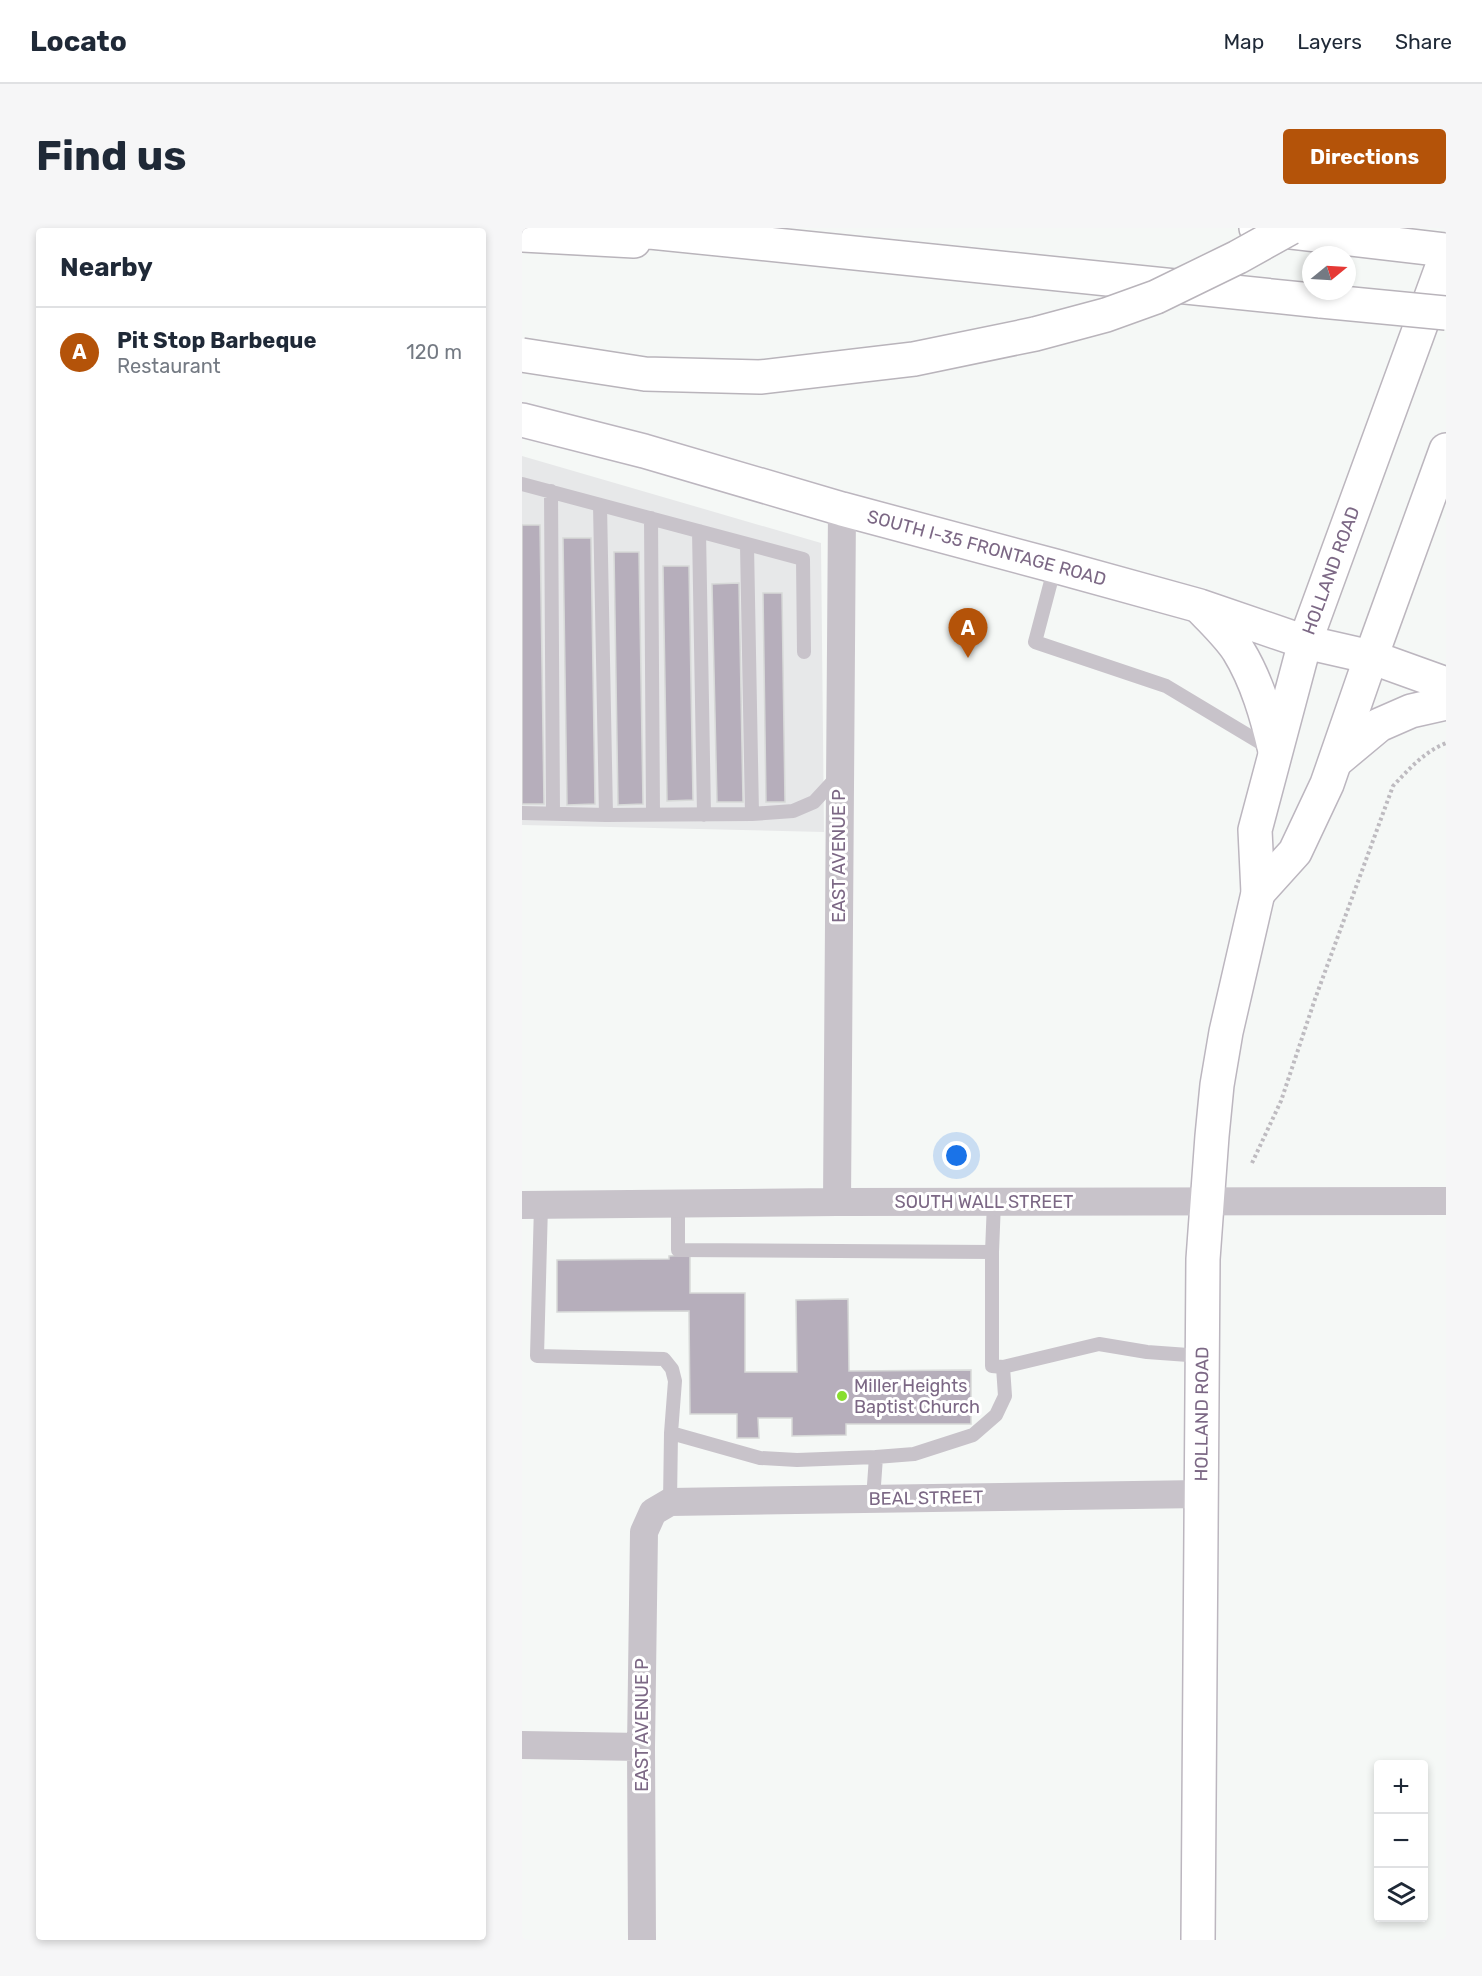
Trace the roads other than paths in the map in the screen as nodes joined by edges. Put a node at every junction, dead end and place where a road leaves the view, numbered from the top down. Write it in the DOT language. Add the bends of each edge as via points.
graph roads {
  1 [pos="611,228"];
  2 [pos="1256,228"];
  3 [pos="1290,228"];
  4 [pos="522,235"];
  5 [pos="1446,250"];
  6 [pos="835,251"];
  7 [pos="1446,256"];
  8 [pos="1446,313"];
  9 [pos="522,355"];
  10 [pos="522,420"];
  11 [pos="1446,450"];
  12 [pos="522,484"];
  13 [pos="551,491"];
  14 [pos="600,505"];
  15 [pos="842,509"];
  16 [pos="651,519"];
  17 [pos="699,531"];
  18 [pos="747,545"];
  19 [pos="1055,566"];
  20 [pos="1200,606"];
  21 [pos="1305,642"];
  22 [pos="804,652"];
  23 [pos="1371,657"];
  24 [pos="1446,684"];
  25 [pos="1446,703"];
  26 [pos="1275,752"];
  27 [pos="1336,761"];
  28 [pos="839,775"];
  29 [pos="522,813"];
  30 [pos="554,813"];
  31 [pos="653,814"];
  32 [pos="752,814"];
  33 [pos="606,815"];
  34 [pos="704,815"];
  35 [pos="1258,893"];
  36 [pos="1446,1201"];
  37 [pos="837,1202"];
  38 [pos="994,1202"];
  39 [pos="1207,1202"];
  40 [pos="678,1204"];
  41 [pos="532,1205"];
  42 [pos="992,1252"];
  43 [pos="1202,1356"];
  44 [pos="1004,1367"];
  45 [pos="671,1433"];
  46 [pos="876,1457"];
  47 [pos="1201,1494"];
  48 [pos="873,1499"];
  49 [pos="662,1507"];
  50 [pos="522,1745"];
  51 [pos="641,1746"];
  52 [pos="642,1940"];
  53 [pos="1198,1940"];
  1 -- 6 [label="main road"];
  2 -- 5 [label="main road"];
  3 -- 9 [label="main road, bridge" via="1156,297 1106,315 914,359 760,377 645,374"];
  4 -- 6 [label="main road"];
  6 -- 8 [label="main road, bridge"];
  7 -- 21 [label="main road, HOLLAND ROAD"];
  10 -- 15 [label="main road, SOUTH I-35 FRONTAGE ROAD"];
  11 -- 23 [label="main road, HOLLAND ROAD"];
  12 -- 13 [label="lane"];
  13 -- 14 [label="lane"];
  13 -- 30 [label="lane"];
  14 -- 16 [label="lane"];
  14 -- 33 [label="lane"];
  15 -- 19 [label="main road, SOUTH I-35 FRONTAGE ROAD"];
  15 -- 28 [label="street, EAST AVENUE P"];
  16 -- 17 [label="lane"];
  16 -- 31 [label="lane"];
  17 -- 18 [label="lane"];
  17 -- 34 [label="lane"];
  18 -- 22 [label="lane" via="803,559"];
  18 -- 32 [label="lane"];
  19 -- 20 [label="main road, SOUTH I-35 FRONTAGE ROAD"];
  19 -- 26 [label="lane" via="1035,642 1166,686"];
  20 -- 21 [label="main road, SOUTH I-35 FRONTAGE ROAD"];
  20 -- 26 [label="main road" via="1237,648 1254,681"];
  21 -- 23 [label="main road, SOUTH I-35 FRONTAGE ROAD"];
  21 -- 26 [label="main road, HOLLAND ROAD"];
  23 -- 24 [label="main road, SOUTH I-35 FRONTAGE ROAD"];
  23 -- 27 [label="main road, HOLLAND ROAD"];
  25 -- 27 [label="main road" via="1411,711 1379,725"];
  26 -- 35 [label="main road, HOLLAND ROAD" via="1256,830"];
  27 -- 35 [label="main road, HOLLAND ROAD" via="1295,852"];
  28 -- 32 [label="lane" via="814,802 793,811"];
  28 -- 37 [label="street, EAST AVENUE P"];
  29 -- 30 [label="lane"];
  30 -- 33 [label="lane"];
  31 -- 33 [label="lane"];
  31 -- 34 [label="lane"];
  32 -- 34 [label="lane"];
  35 -- 39 [label="main road, HOLLAND ROAD" via="1219,1074"];
  36 -- 39 [label="street, SOUTH WALL STREET"];
  37 -- 38 [label="street, SOUTH WALL STREET"];
  37 -- 40 [label="street, SOUTH WALL STREET"];
  38 -- 39 [label="street, SOUTH WALL STREET"];
  38 -- 42 [label="lane"];
  39 -- 43 [label="main road, HOLLAND ROAD"];
  40 -- 41 [label="street, SOUTH WALL STREET"];
  40 -- 42 [label="lane" via="678,1250"];
  41 -- 45 [label="lane" via="537,1356 664,1359 675,1381"];
  42 -- 44 [label="lane" via="992,1366"];
  43 -- 44 [label="lane" via="1099,1344"];
  43 -- 47 [label="main road, HOLLAND ROAD"];
  44 -- 46 [label="lane" via="1005,1396 996,1415 973,1435 914,1454"];
  45 -- 46 [label="lane" via="760,1458"];
  45 -- 49 [label="lane"];
  46 -- 48 [label="lane"];
  47 -- 48 [label="street, BEAL STREET"];
  47 -- 53 [label="main road, HOLLAND ROAD"];
  48 -- 49 [label="street, BEAL STREET"];
  49 -- 51 [label="street, EAST AVENUE P" via="644,1532"];
  50 -- 51 [label="street"];
  51 -- 52 [label="street, EAST AVENUE P"];
}
